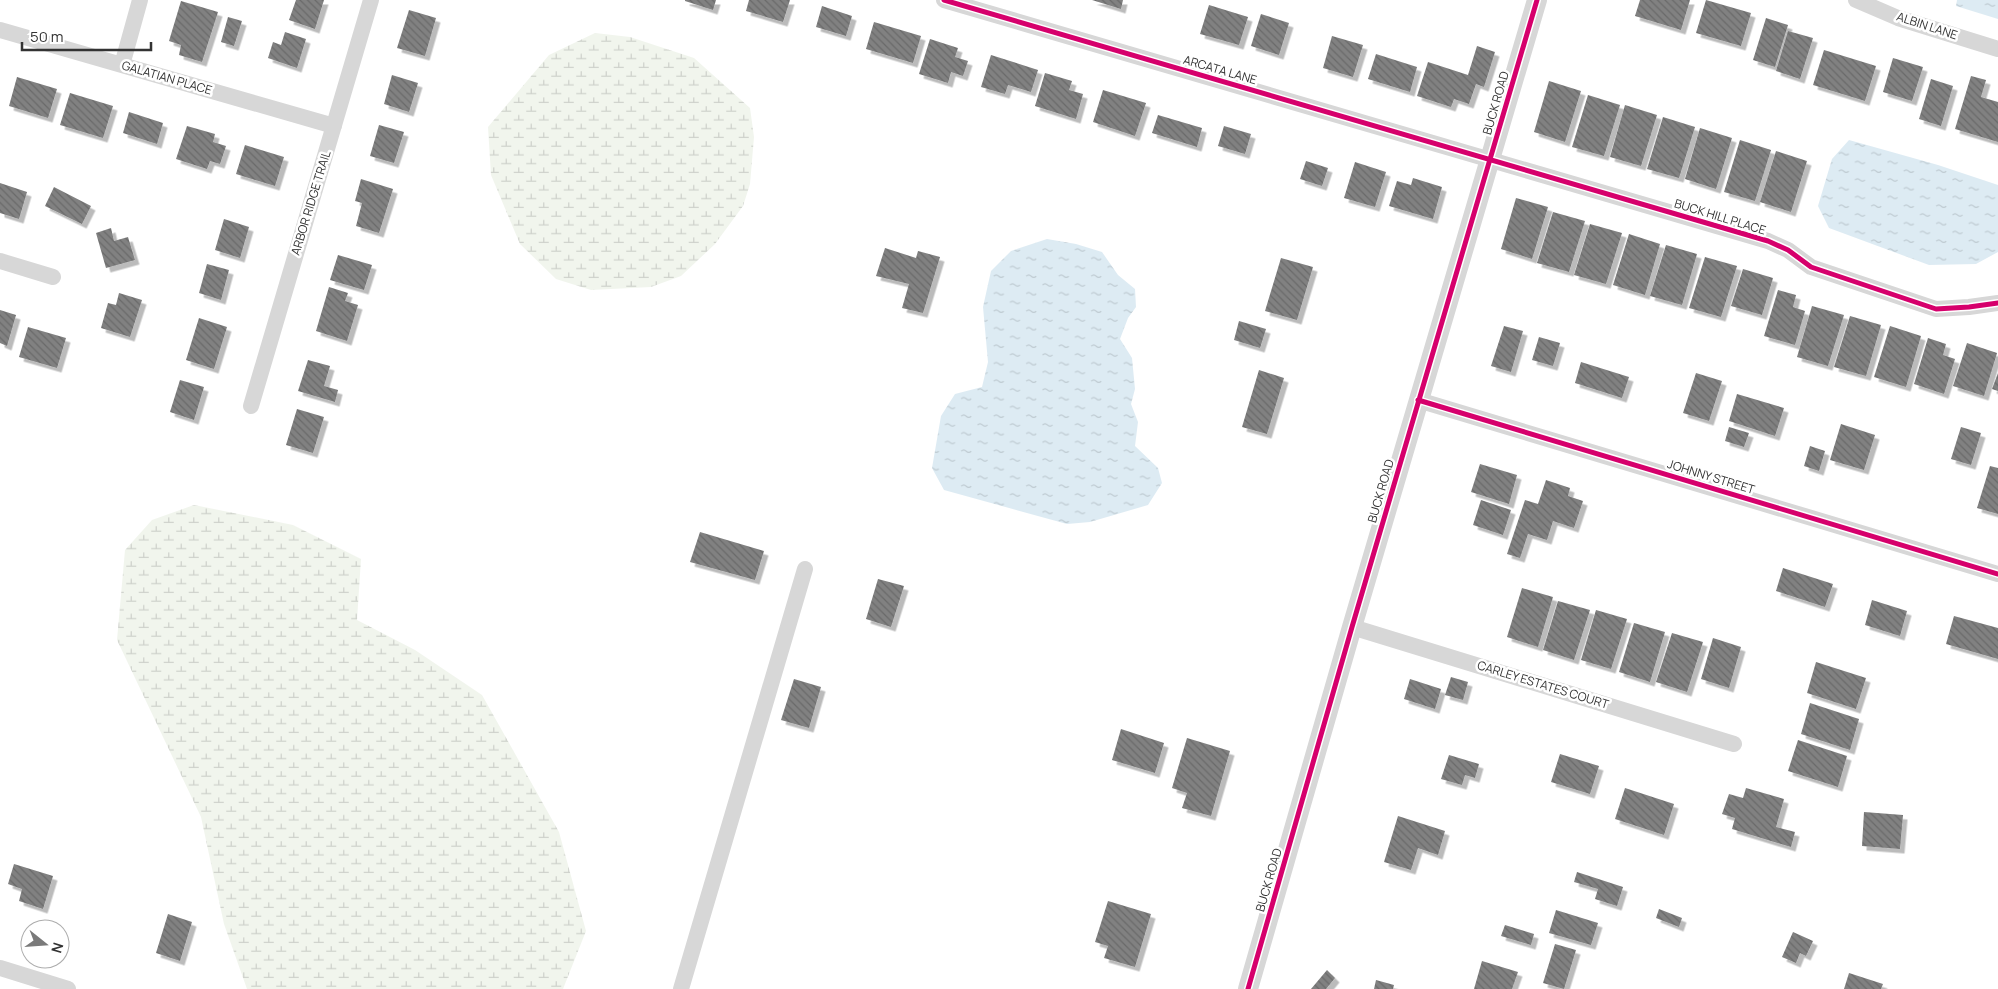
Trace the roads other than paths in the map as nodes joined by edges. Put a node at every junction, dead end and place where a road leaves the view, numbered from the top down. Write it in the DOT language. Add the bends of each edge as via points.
graph roads {
  1 [pos="140,0"];
  2 [pos="371,0"];
  3 [pos="944,0"];
  4 [pos="1536,0"];
  5 [pos="1856,0"];
  6 [pos="0,30"];
  7 [pos="1998,49"];
  8 [pos="122,65"];
  9 [pos="334,126"];
  10 [pos="1490,159"];
  11 [pos="0,261"];
  12 [pos="53,277"];
  13 [pos="1998,303"];
  14 [pos="1418,400"];
  15 [pos="251,406"];
  16 [pos="805,570"];
  17 [pos="1998,574"];
  18 [pos="1352,627"];
  19 [pos="1734,744"];
  20 [pos="0,968"];
  21 [pos="68,989"];
  22 [pos="681,989"];
  23 [pos="1248,989"];
  1 -- 8 [label="street"];
  2 -- 9 [label="street, ARBOR RIDGE TRAIL"];
  3 -- 10 [label="street, ARCATA LANE"];
  4 -- 10 [label="street, BUCK ROAD"];
  5 -- 7 [label="street, ALBIN LANE" via="1898,18"];
  6 -- 8 [label="street, GALATIAN PLACE"];
  8 -- 9 [label="street, GALATIAN PLACE"];
  9 -- 15 [label="street, ARBOR RIDGE TRAIL"];
  10 -- 13 [label="street, BUCK HILL PLACE" via="1768,241 1788,250 1811,267 1936,308"];
  10 -- 14 [label="street, BUCK ROAD"];
  11 -- 12 [label="street"];
  14 -- 17 [label="street, JOHNNY STREET"];
  14 -- 18 [label="street, BUCK ROAD"];
  16 -- 22 [label="street"];
  18 -- 19 [label="street, CARLEY ESTATES COURT"];
  18 -- 23 [label="street, BUCK ROAD"];
  20 -- 21 [label="street"];
}
